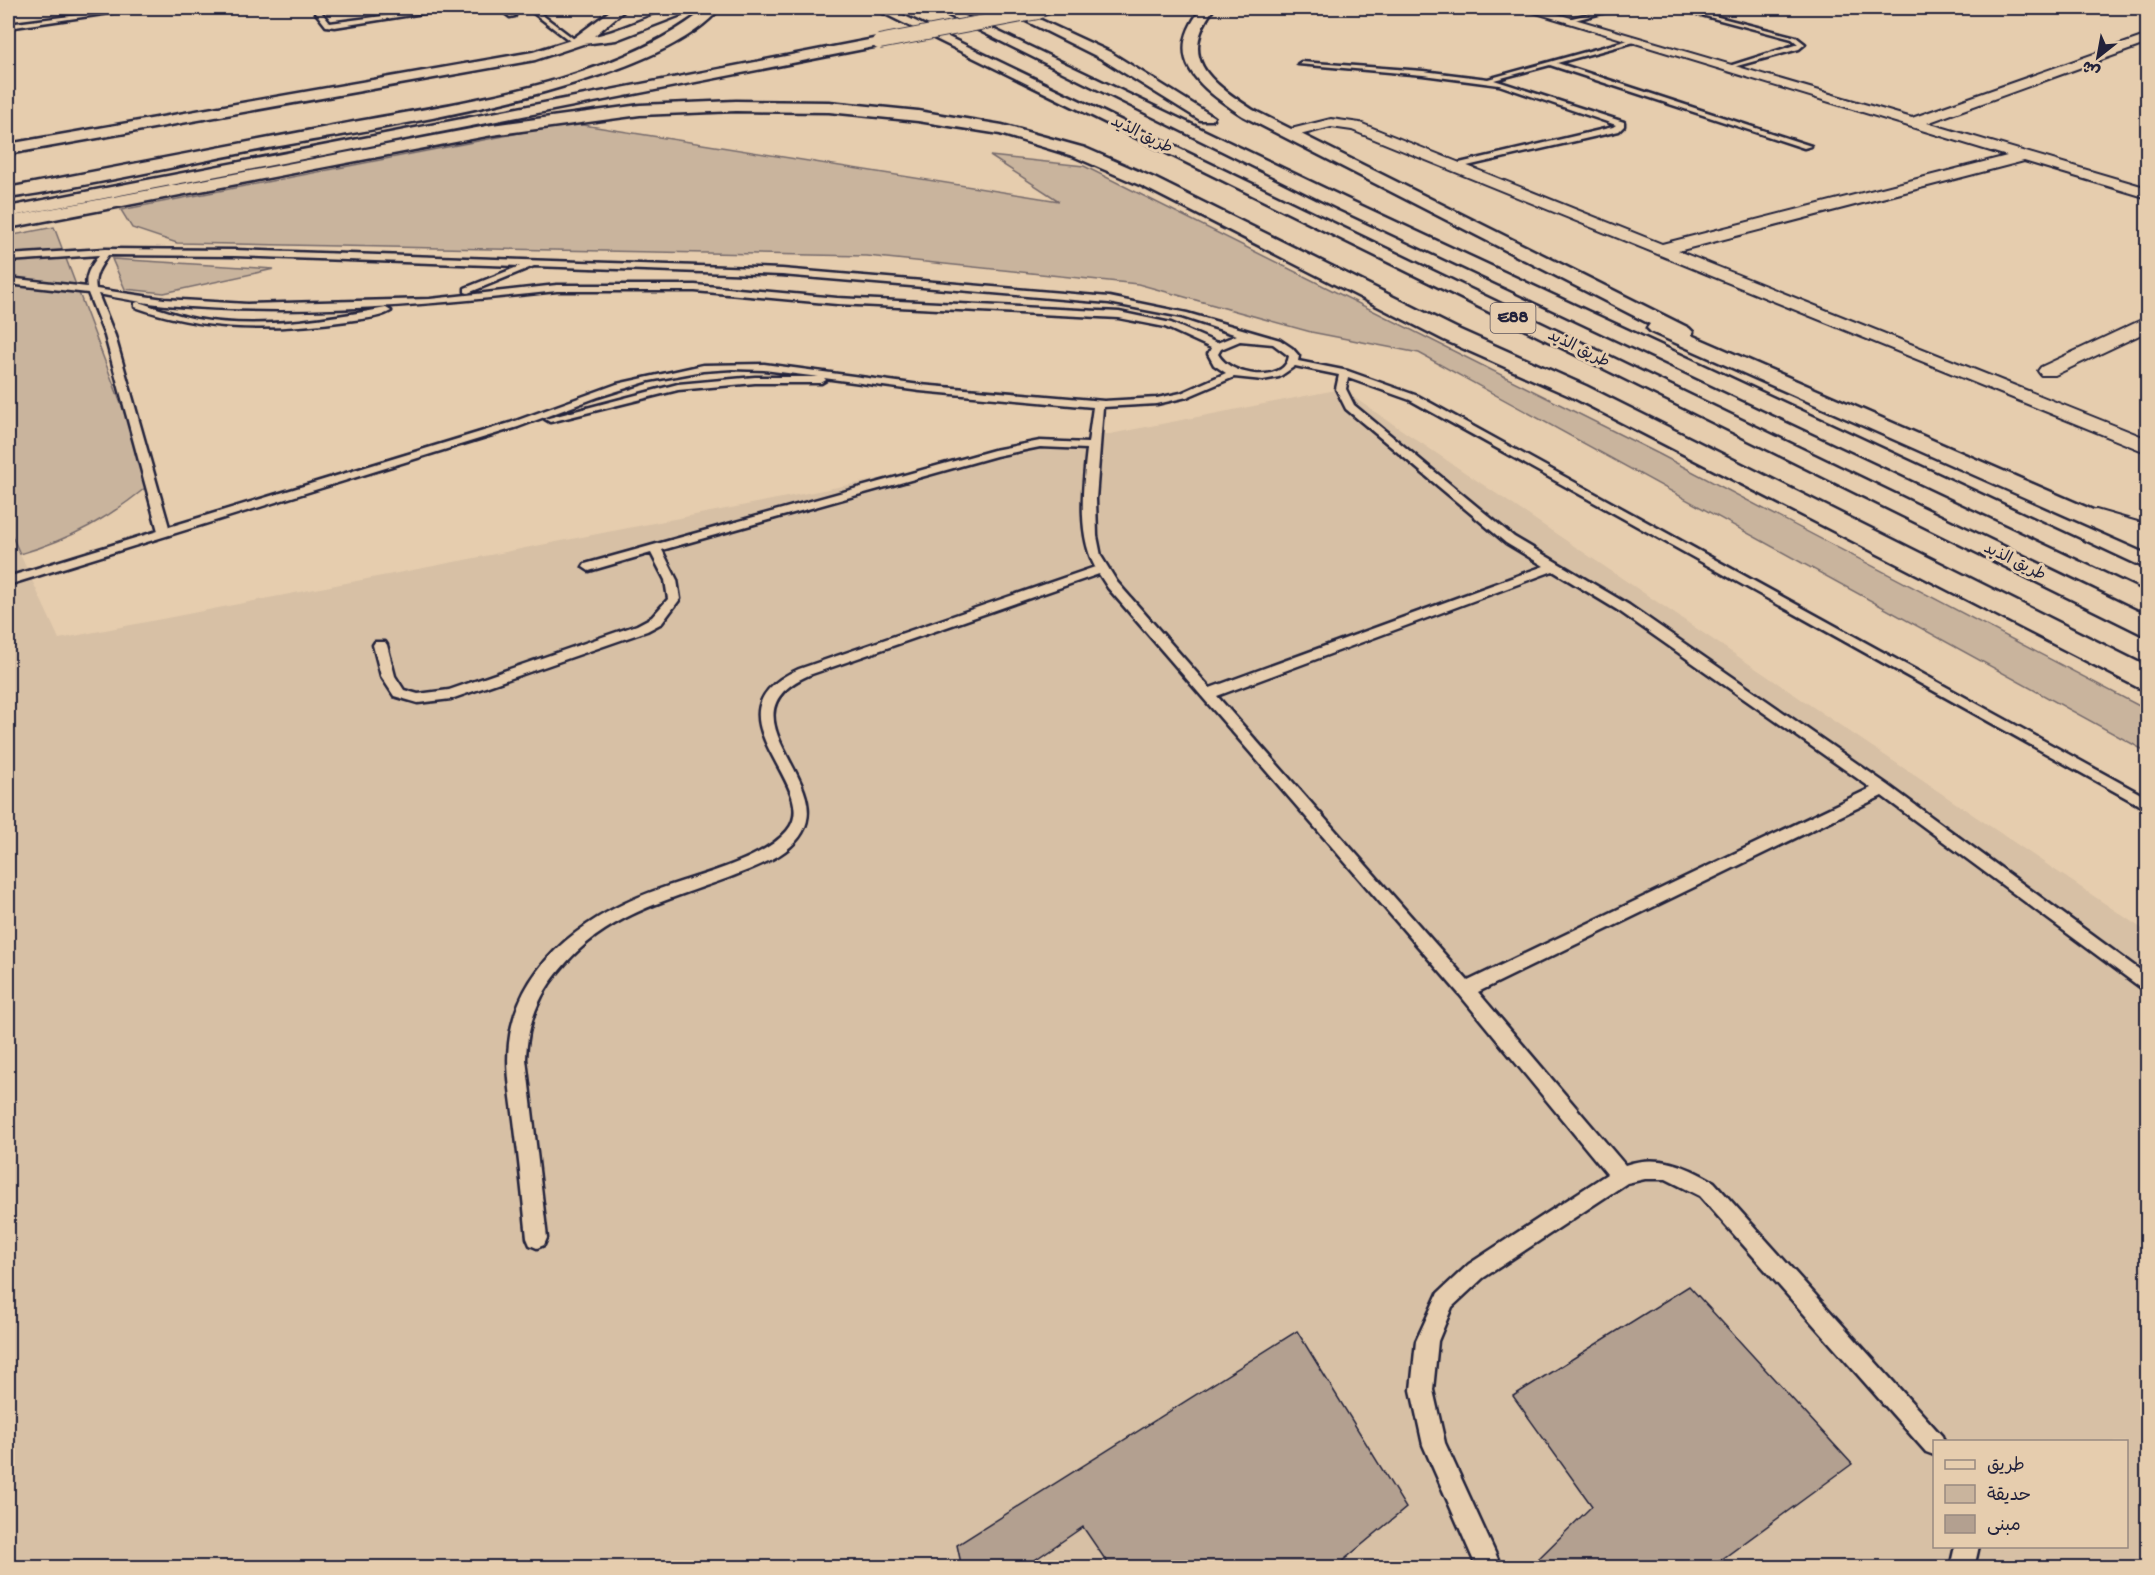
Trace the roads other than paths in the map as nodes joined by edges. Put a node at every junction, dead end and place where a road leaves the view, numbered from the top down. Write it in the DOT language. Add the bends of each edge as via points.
graph roads {
  1 [pos="141,8"];
  2 [pos="315,8"];
  3 [pos="453,8"];
  4 [pos="501,8"];
  5 [pos="530,8"];
  6 [pos="621,8"];
  7 [pos="693,8"];
  8 [pos="714,8"];
  9 [pos="879,8"];
  10 [pos="940,8"];
  11 [pos="1006,8"];
  12 [pos="1022,8"];
  13 [pos="1059,8"];
  14 [pos="1208,8"];
  15 [pos="1527,8"];
  16 [pos="1618,8"];
  17 [pos="1678,8"];
  18 [pos="512,16"];
  19 [pos="1567,20"];
  20 [pos="8,26"];
  21 [pos="2148,39"];
  22 [pos="872,40"];
  23 [pos="1636,40"];
  24 [pos="576,43"];
  25 [pos="1550,63"];
  26 [pos="994,64"];
  27 [pos="1301,64"];
  28 [pos="1728,68"];
  29 [pos="1485,80"];
  30 [pos="1047,110"];
  31 [pos="1913,123"];
  32 [pos="1288,134"];
  33 [pos="1109,145"];
  34 [pos="1807,146"];
  35 [pos="8,149"];
  36 [pos="2025,156"];
  37 [pos="1454,167"];
  38 [pos="2148,192"];
  39 [pos="8,193"];
  40 [pos="8,201"];
  41 [pos="8,212"];
  42 [pos="8,223"];
  43 [pos="1660,250"];
  44 [pos="105,252"];
  45 [pos="8,258"];
  46 [pos="99,260"];
  47 [pos="535,262"];
  48 [pos="8,266"];
  49 [pos="518,271"];
  50 [pos="8,281"];
  51 [pos="92,291"];
  52 [pos="739,292"];
  53 [pos="124,298"];
  54 [pos="430,302"];
  55 [pos="2148,323"];
  56 [pos="1255,338"];
  57 [pos="1217,347"];
  58 [pos="1293,363"];
  59 [pos="1744,367"];
  60 [pos="2048,371"];
  61 [pos="1234,372"];
  62 [pos="1344,373"];
  63 [pos="858,380"];
  64 [pos="1578,391"];
  65 [pos="1098,406"];
  66 [pos="514,425"];
  67 [pos="1091,446"];
  68 [pos="2148,447"];
  69 [pos="2072,511"];
  70 [pos="164,531"];
  71 [pos="2148,532"];
  72 [pos="2148,544"];
  73 [pos="655,549"];
  74 [pos="1555,566"];
  75 [pos="589,567"];
  76 [pos="1102,569"];
  77 [pos="8,581"];
  78 [pos="2148,583"];
  79 [pos="2148,628"];
  80 [pos="380,645"];
  81 [pos="2148,680"];
  82 [pos="1209,694"];
  83 [pos="1883,789"];
  84 [pos="2148,805"];
  85 [pos="2148,986"];
  86 [pos="1466,990"];
  87 [pos="1620,1176"];
  88 [pos="537,1238"];
  89 [pos="1933,1442"];
  90 [pos="1490,1568"];
  1 -- 20 [label="lane"];
  2 -- 3 [label="lane" via="327,24 335,25"];
  4 -- 18 [label="lane"];
  5 -- 24 [label="lane"];
  6 -- 24 [label="main road"];
  7 -- 24 [label="main road" via="611,36"];
  8 -- 39 [label="main road" via="675,37 637,55 531,89"];
  9 -- 26 [label="main road, طريق الذيد / E88"];
  10 -- 78 [label="main road, طريق الذيد / E88" via="1341,203"];
  11 -- 59 [label="main road" via="1105,55 1217,124 1285,159"];
  12 -- 22 [label="main road"];
  13 -- 22 [label="main road, bridge"];
  14 -- 32 [label="main road" via="1192,28 1189,40 1193,64 1228,101"];
  15 -- 19 [label="street"];
  16 -- 19 [label="lane"];
  17 -- 28 [label="lane" via="1802,44"];
  19 -- 23 [label="street"];
  21 -- 31 [label="street"];
  22 -- 40 [label="main road"];
  22 -- 41 [label="main road"];
  23 -- 25 [label="lane"];
  23 -- 28 [label="street"];
  24 -- 35 [label="main road" via="510,62"];
  25 -- 29 [label="lane"];
  25 -- 34 [label="lane"];
  26 -- 30 [label="main road"];
  26 -- 79 [label="main road, طريق الذيد / E88"];
  27 -- 29 [label="lane"];
  28 -- 31 [label="street"];
  29 -- 37 [label="lane" via="1615,120 1621,126"];
  31 -- 36 [label="street"];
  32 -- 37 [label="street" via="1323,124 1347,124"];
  32 -- 59 [label="main road" via="1470,223"];
  33 -- 64 [label="main road"];
  36 -- 38 [label="street"];
  36 -- 43 [label="street"];
  37 -- 43 [label="street"];
  42 -- 64 [label="main road" via="492,130 581,117 736,106 874,111 1002,130 1115,166 1452,335"];
  43 -- 68 [label="street"];
  44 -- 45 [label="lane"];
  44 -- 46 [label="lane"];
  44 -- 47 [label="lane"];
  46 -- 48 [label="lane"];
  46 -- 49 [label="lane"];
  46 -- 51 [label="lane" via="90,281"];
  47 -- 49 [label="lane"];
  47 -- 56 [label="lane" via="782,272 1070,295 1147,306"];
  49 -- 52 [label="lane" via="647,276"];
  49 -- 54 [label="lane"];
  50 -- 51 [label="lane"];
  51 -- 53 [label="lane"];
  51 -- 70 [label="lane" via="110,336"];
  52 -- 54 [label="lane" via="604,286"];
  52 -- 57 [label="lane" via="912,306 1119,315 1168,325"];
  53 -- 54 [label="lane" via="247,307"];
  53 -- 54 [label="lane" via="181,318 266,324 366,315"];
  55 -- 60 [label="street"];
  56 -- 57 [label="lane" via="1233,340"];
  56 -- 58 [label="lane" via="1289,350 1294,356"];
  57 -- 61 [label="lane" via="1215,361"];
  58 -- 61 [label="lane" via="1275,374 1247,376"];
  58 -- 62 [label="lane"];
  59 -- 69 [label="main road"];
  61 -- 65 [label="lane" via="1199,391 1176,398"];
  62 -- 74 [label="lane" via="1341,389 1350,407 1491,526"];
  62 -- 84 [label="lane" via="1392,389 1435,410"];
  63 -- 65 [label="lane"];
  63 -- 66 [label="lane" via="755,380 687,386"];
  63 -- 66 [label="lane" via="768,366 696,369 623,383"];
  64 -- 81 [label="main road"];
  65 -- 67 [label="lane"];
  66 -- 70 [label="lane"];
  67 -- 73 [label="lane" via="1040,444 994,453"];
  67 -- 76 [label="lane" via="1092,538"];
  69 -- 71 [label="street"];
  69 -- 72 [label="main road"];
  70 -- 77 [label="lane"];
  73 -- 75 [label="lane"];
  73 -- 80 [label="lane" via="671,580 674,600 657,620 621,637 429,699 395,692 388,682"];
  74 -- 82 [label="lane"];
  74 -- 83 [label="lane" via="1624,608"];
  76 -- 82 [label="lane"];
  76 -- 88 [label="lane" via="804,672 789,678 773,692 764,708 765,720 802,806 792,835 761,857 621,910 588,932 553,966 536,990 522,1023 517,1058"];
  82 -- 86 [label="lane"];
  83 -- 85 [label="lane"];
  83 -- 86 [label="lane"];
  86 -- 87 [label="lane"];
  87 -- 89 [label="lane" via="1639,1169 1662,1168 1707,1189"];
  87 -- 90 [label="lane" via="1476,1271 1445,1300 1426,1341 1422,1390 1434,1445"];
}
